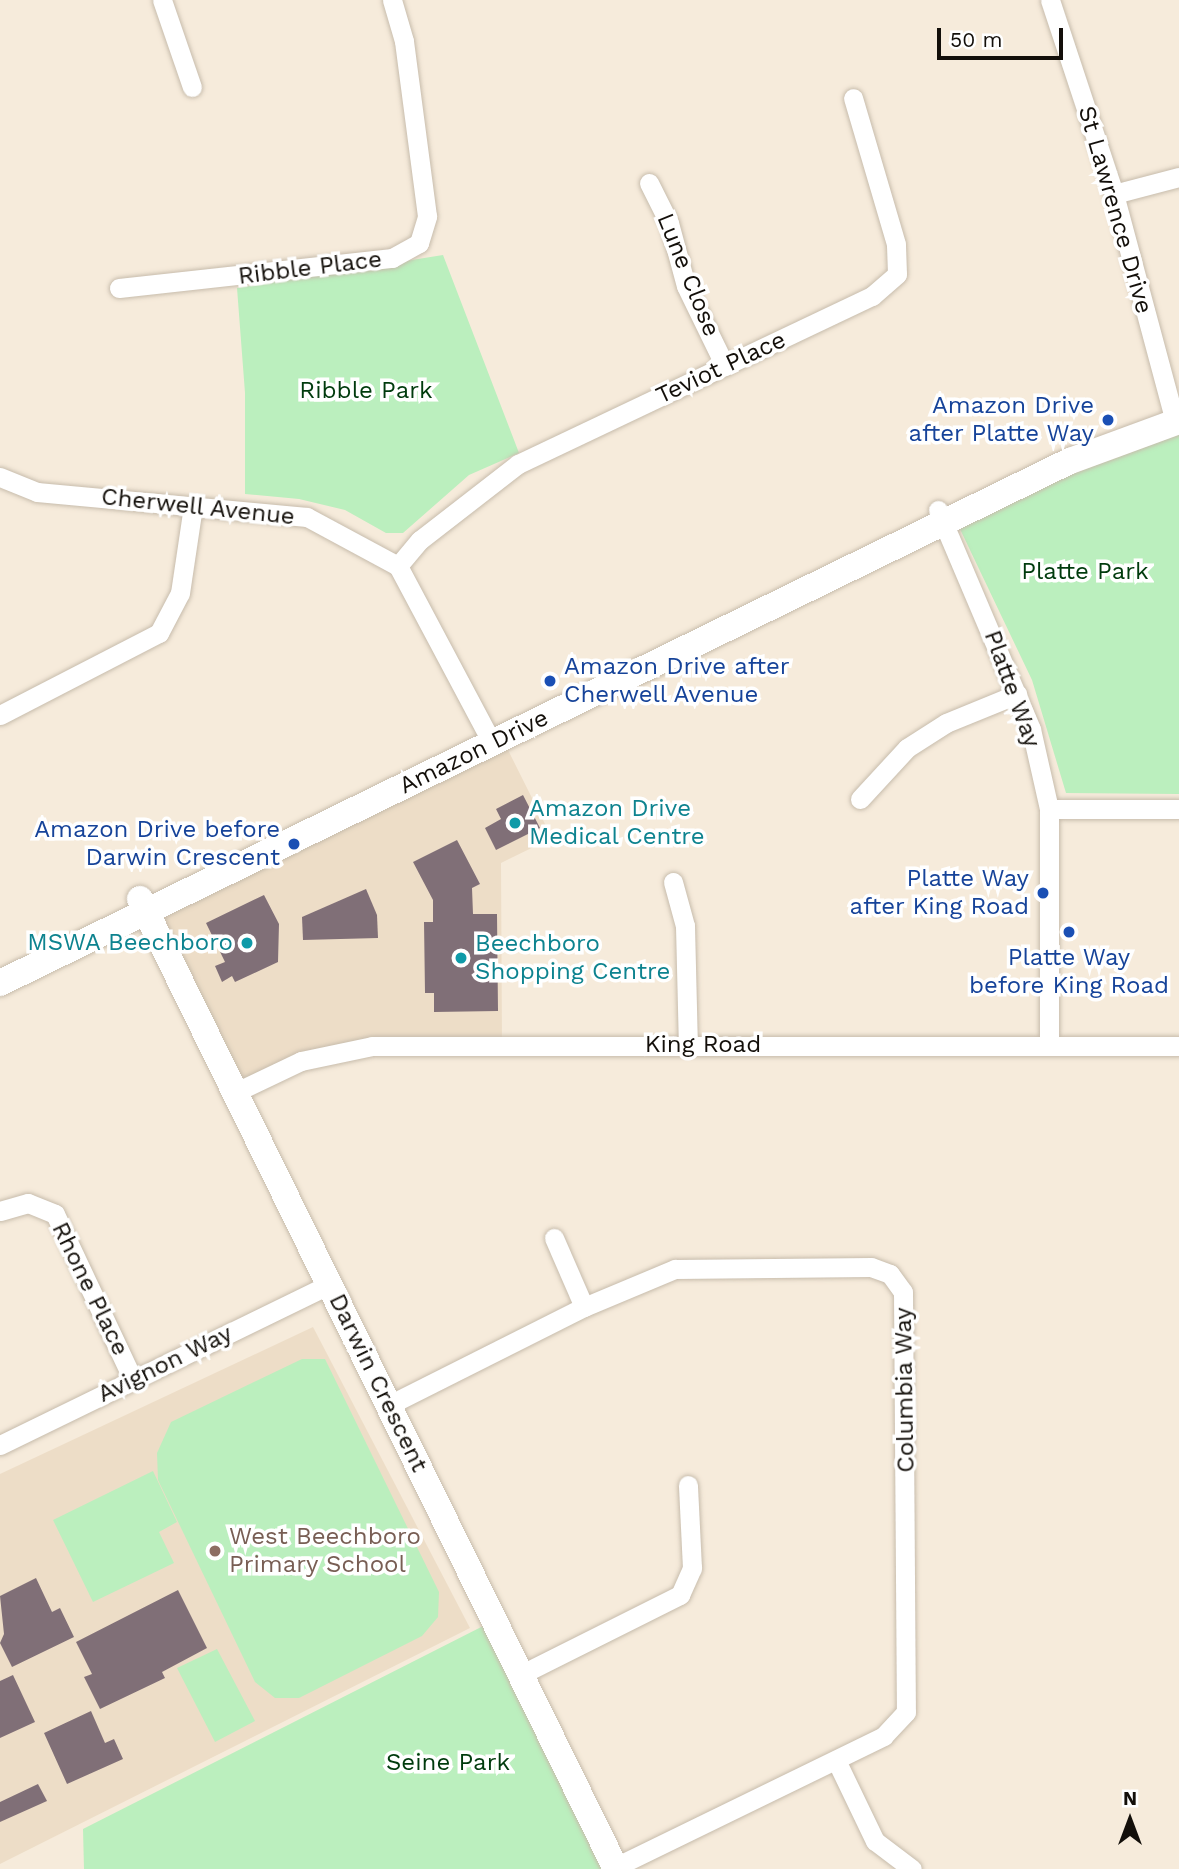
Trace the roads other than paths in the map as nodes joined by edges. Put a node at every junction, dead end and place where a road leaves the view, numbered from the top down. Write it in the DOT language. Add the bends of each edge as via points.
graph roads {
  1 [pos="162,0"];
  2 [pos="393,0"];
  3 [pos="1050,0"];
  4 [pos="192,87"];
  5 [pos="853,98"];
  6 [pos="1179,177"];
  7 [pos="649,183"];
  8 [pos="1114,194"];
  9 [pos="119,288"];
  10 [pos="725,366"];
  11 [pos="1176,415"];
  12 [pos="0,477"];
  13 [pos="193,506"];
  14 [pos="941,516"];
  15 [pos="398,566"];
  16 [pos="1017,694"];
  17 [pos="0,715"];
  18 [pos="489,736"];
  19 [pos="860,799"];
  20 [pos="1049,809"];
  21 [pos="1179,809"];
  22 [pos="673,882"];
  23 [pos="143,906"];
  24 [pos="0,966"];
  25 [pos="0,983"];
  26 [pos="688,1045"];
  27 [pos="1049,1045"];
  28 [pos="1179,1046"];
  29 [pos="236,1092"];
  30 [pos="0,1211"];
  31 [pos="554,1238"];
  32 [pos="330,1284"];
  33 [pos="584,1307"];
  34 [pos="133,1380"];
  35 [pos="389,1405"];
  36 [pos="0,1445"];
  37 [pos="688,1485"];
  38 [pos="522,1674"];
  39 [pos="836,1760"];
  40 [pos="615,1868"];
  41 [pos="912,1869"];
  1 -- 4 [label="street"];
  2 -- 9 [label="street, Ribble Place" via="404,41 427,216 419,243 392,258"];
  3 -- 8 [label="street, St Lawrence Drive"];
  5 -- 10 [label="street, Teviot Place" via="896,244 897,274 872,296"];
  6 -- 8 [label="street"];
  7 -- 10 [label="street, Lune Close" via="669,223 687,286"];
  8 -- 11 [label="street, St Lawrence Drive"];
  10 -- 15 [label="street, Teviot Place" via="518,464 420,540"];
  11 -- 14 [label="street, Amazon Drive" via="1087,439"];
  12 -- 13 [label="street, Cherwell Avenue" via="37,492"];
  13 -- 15 [label="street, Cherwell Avenue" via="307,517"];
  13 -- 17 [label="street" via="180,593 159,634"];
  14 -- 16 [label="street, Platte Way"];
  14 -- 18 [label="street, Amazon Drive"];
  15 -- 18 [label="street"];
  16 -- 19 [label="street" via="946,723 907,748"];
  16 -- 20 [label="street, Platte Way" via="1031,729"];
  18 -- 23 [label="street, Amazon Drive"];
  20 -- 21 [label="street"];
  20 -- 27 [label="street, Platte Way"];
  22 -- 26 [label="street" via="685,926"];
  23 -- 24 [label="street, Amazon Drive"];
  23 -- 25 [label="street, Amazon Drive"];
  23 -- 29 [label="street, Darwin Crescent"];
  26 -- 27 [label="street, King Road"];
  26 -- 29 [label="street, King Road" via="372,1046 301,1061"];
  27 -- 28 [label="street, King Road"];
  29 -- 32 [label="street, Darwin Crescent"];
  30 -- 34 [label="street, Rhone Place" via="28,1203 55,1214"];
  31 -- 33 [label="street"];
  32 -- 34 [label="street, Avignon Way"];
  32 -- 35 [label="street, Darwin Crescent"];
  33 -- 35 [label="street, Columbia Way"];
  33 -- 39 [label="street, Columbia Way" via="661,1273 692,1266 871,1267 898,1283 905,1303 908,1702 893,1730"];
  34 -- 36 [label="street, Avignon Way"];
  35 -- 38 [label="street, Darwin Crescent"];
  37 -- 38 [label="street" via="692,1568 680,1595"];
  38 -- 40 [label="street, Darwin Crescent"];
  39 -- 40 [label="street, Columbia Way"];
  39 -- 41 [label="street" via="875,1841"];
}
